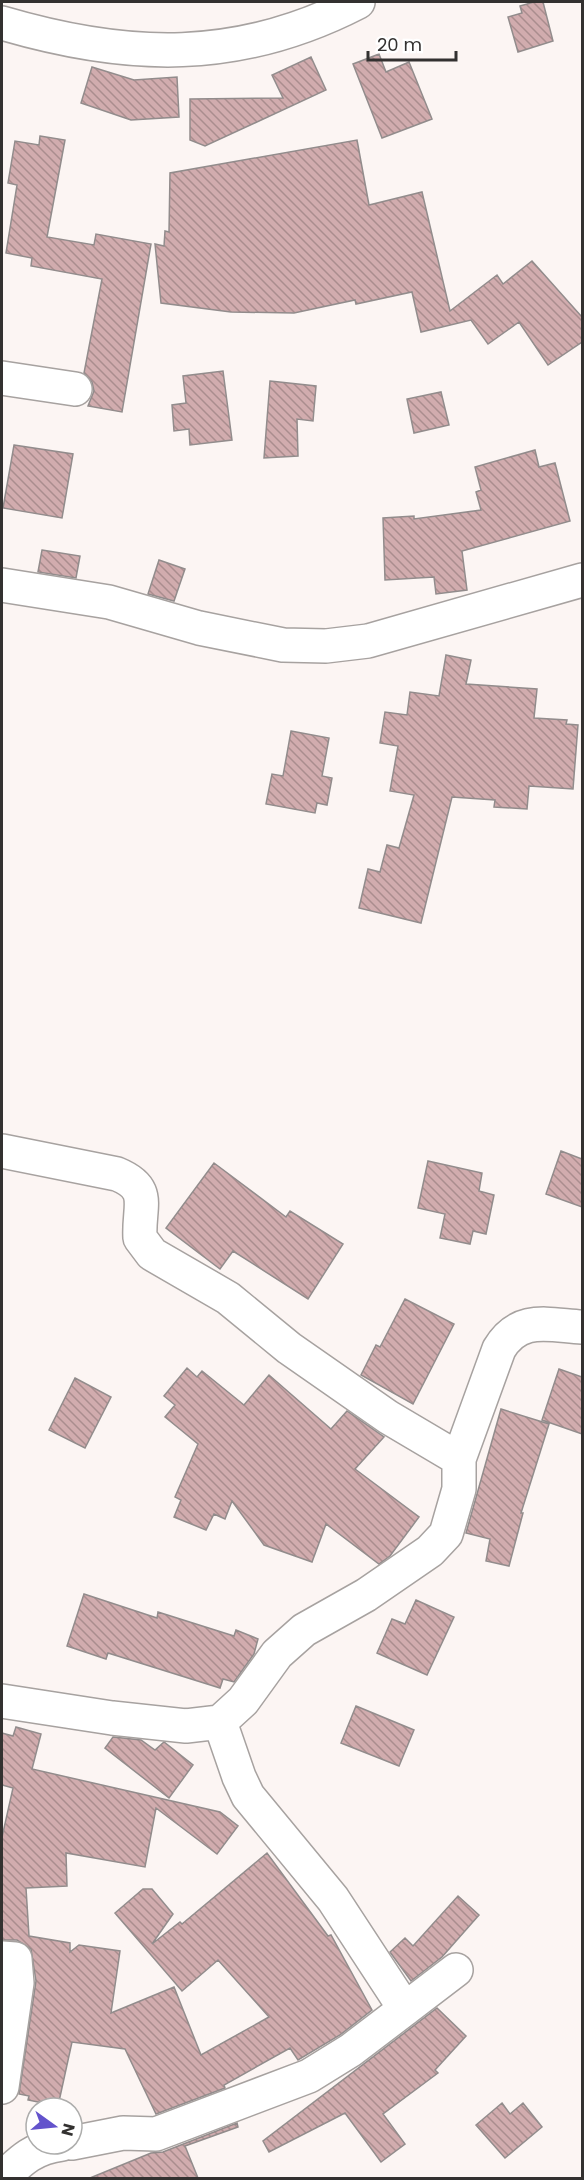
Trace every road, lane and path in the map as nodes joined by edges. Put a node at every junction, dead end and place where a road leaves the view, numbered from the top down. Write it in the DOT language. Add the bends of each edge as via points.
graph roads {
  1 [pos="358,2"];
  2 [pos="2,23"];
  3 [pos="2,378"];
  4 [pos="75,389"];
  5 [pos="582,580"];
  6 [pos="2,585"];
  7 [pos="2,1151"];
  8 [pos="582,1327"];
  9 [pos="459,1459"];
  10 [pos="2,1701"];
  11 [pos="220,1722"];
  12 [pos="2,1958"];
  13 [pos="456,1970"];
  14 [pos="405,2009"];
  15 [pos="2,2087"];
  16 [pos="84,2141"];
  17 [pos="26,2156"];
  18 [pos="3,2178"];
  1 -- 2 [label="street" via="278,36 217,48 165,52 48,37"];
  3 -- 4 [label="street"];
  5 -- 6 [label="street" via="368,641 326,646 283,645 199,628 109,602"];
  7 -- 9 [label="street" via="117,1174 133,1181 142,1194 140,1239 152,1254 228,1298 289,1348 379,1411"];
  8 -- 9 [label="street" via="517,1327 507,1336"];
  9 -- 11 [label="street" via="459,1489 446,1534 430,1551 366,1595 304,1630 277,1654 243,1701"];
  10 -- 11 [label="street" via="186,1726"];
  11 -- 14 [label="street" via="248,1796 333,1899"];
  12 -- 15 [label="street" via="15,1959 16,1983"];
  13 -- 14 [label="street"];
  14 -- 16 [label="street" via="309,2076 156,2134 123,2133"];
  17 -- 18 [label="street"];
}
